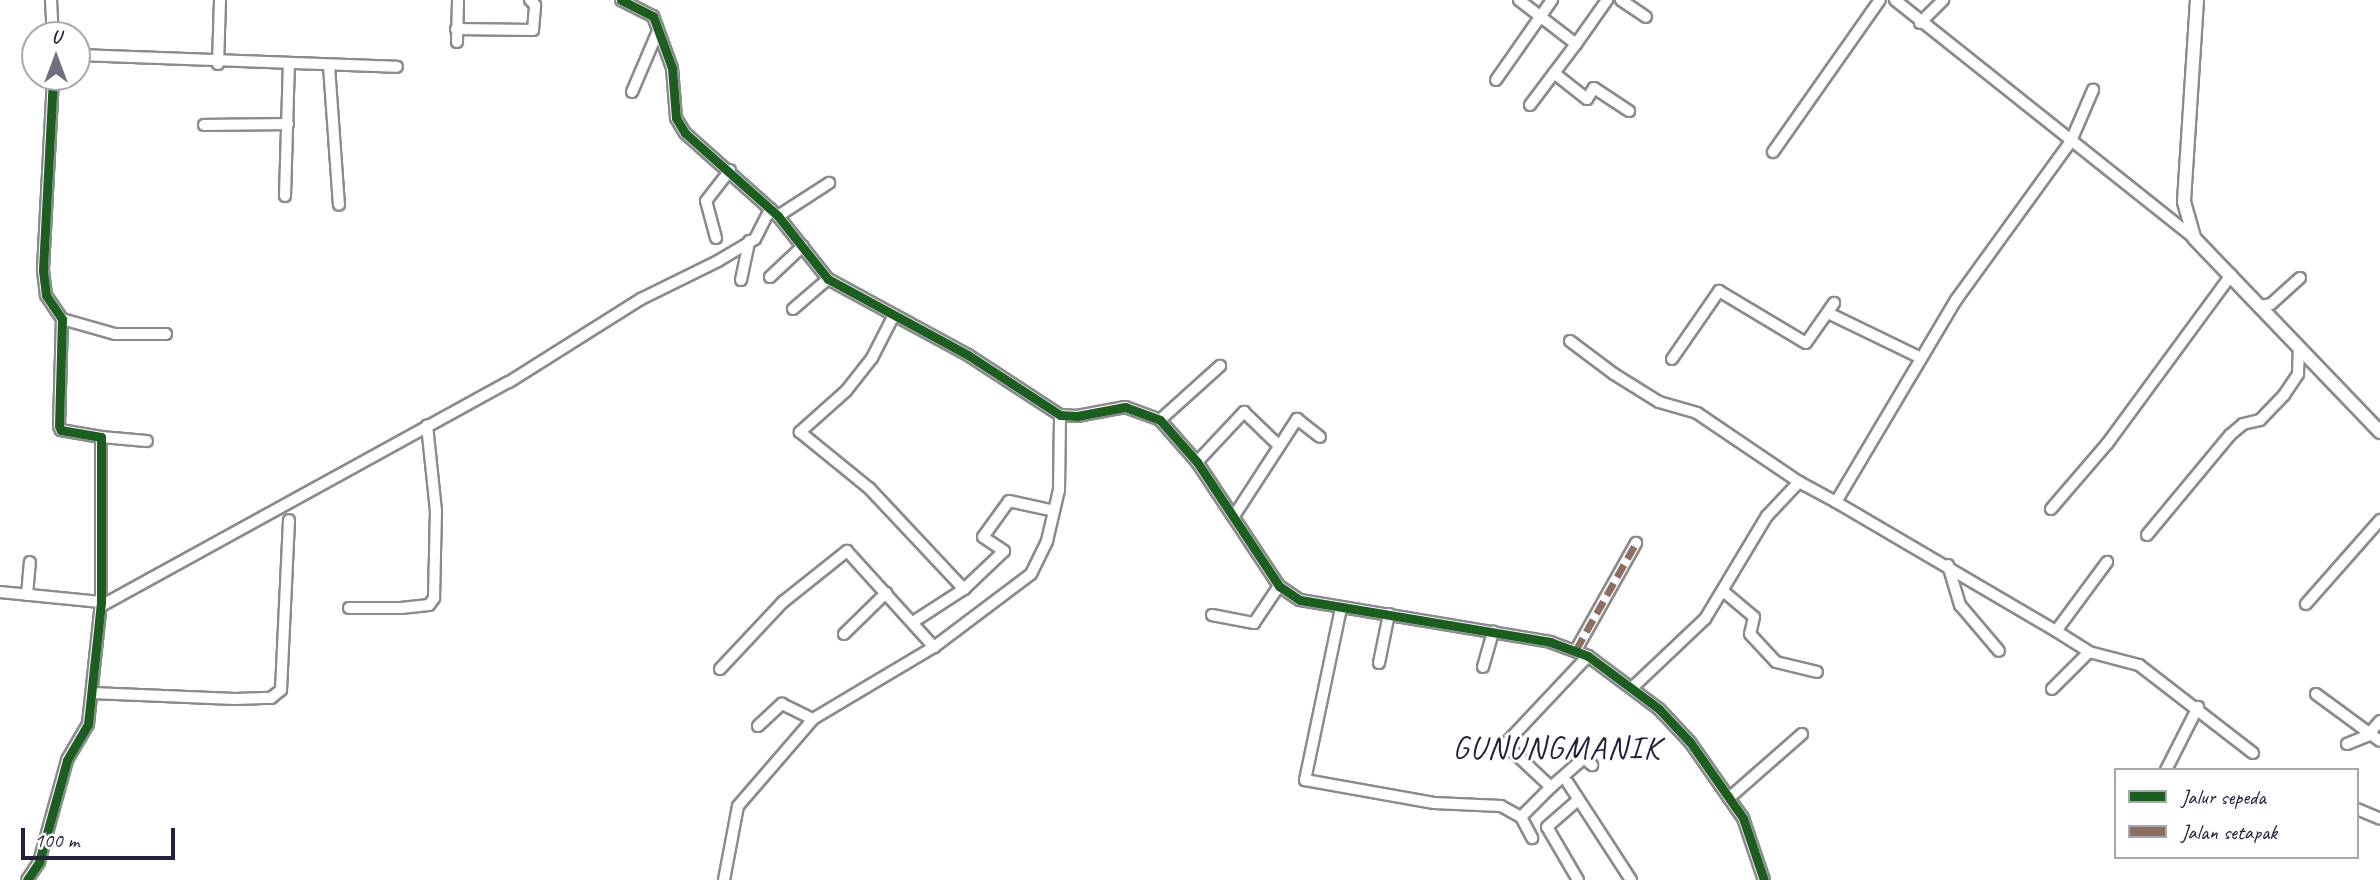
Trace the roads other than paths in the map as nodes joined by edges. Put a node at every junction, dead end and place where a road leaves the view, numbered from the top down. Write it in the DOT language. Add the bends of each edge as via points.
graph roads {
  1 [pos="51,0"];
  2 [pos="220,0"];
  3 [pos="458,0"];
  4 [pos="530,0"];
  5 [pos="621,0"];
  6 [pos="1519,0"];
  7 [pos="1552,0"];
  8 [pos="1607,0"];
  9 [pos="1620,0"];
  10 [pos="1880,0"];
  11 [pos="1895,0"];
  12 [pos="1943,0"];
  13 [pos="2197,0"];
  14 [pos="1540,15"];
  15 [pos="1646,17"];
  16 [pos="52,21"];
  17 [pos="1920,23"];
  18 [pos="456,29"];
  19 [pos="659,29"];
  20 [pos="457,42"];
  21 [pos="1576,44"];
  22 [pos="91,56"];
  23 [pos="289,63"];
  24 [pos="218,64"];
  25 [pos="329,66"];
  26 [pos="397,67"];
  27 [pos="1554,73"];
  28 [pos="1496,80"];
  29 [pos="2093,90"];
  30 [pos="52,91"];
  31 [pos="632,92"];
  32 [pos="1530,105"];
  33 [pos="1629,111"];
  34 [pos="288,124"];
  35 [pos="204,125"];
  36 [pos="2071,141"];
  37 [pos="1773,152"];
  38 [pos="730,170"];
  39 [pos="829,183"];
  40 [pos="285,195"];
  41 [pos="339,205"];
  42 [pos="774,213"];
  43 [pos="716,238"];
  44 [pos="2194,238"];
  45 [pos="748,241"];
  46 [pos="803,247"];
  47 [pos="2231,275"];
  48 [pos="770,277"];
  49 [pos="2300,278"];
  50 [pos="828,279"];
  51 [pos="741,280"];
  52 [pos="2259,306"];
  53 [pos="793,309"];
  54 [pos="894,315"];
  55 [pos="62,319"];
  56 [pos="166,334"];
  57 [pos="1570,341"];
  58 [pos="2300,347"];
  59 [pos="1921,358"];
  60 [pos="1672,359"];
  61 [pos="1220,366"];
  62 [pos="1060,415"];
  63 [pos="1160,420"];
  64 [pos="427,425"];
  65 [pos="2380,432"];
  66 [pos="101,437"];
  67 [pos="1320,437"];
  68 [pos="147,441"];
  69 [pos="1278,445"];
  70 [pos="1197,462"];
  71 [pos="1799,482"];
  72 [pos="1836,502"];
  73 [pos="2051,509"];
  74 [pos="1054,511"];
  75 [pos="1234,516"];
  76 [pos="289,520"];
  77 [pos="2380,520"];
  78 [pos="2147,535"];
  79 [pos="1636,543"];
  80 [pos="30,562"];
  81 [pos="2107,562"];
  82 [pos="1948,565"];
  83 [pos="1279,586"];
  84 [pos="964,589"];
  85 [pos="0,592"];
  86 [pos="1723,592"];
  87 [pos="886,593"];
  88 [pos="27,595"];
  89 [pos="101,604"];
  90 [pos="2306,604"];
  91 [pos="349,608"];
  92 [pos="1341,608"];
  93 [pos="1389,614"];
  94 [pos="1212,615"];
  95 [pos="913,622"];
  96 [pos="1493,631"];
  97 [pos="2056,631"];
  98 [pos="844,634"];
  99 [pos="934,647"];
  100 [pos="1576,650"];
  101 [pos="1999,651"];
  102 [pos="2089,652"];
  103 [pos="1588,656"];
  104 [pos="1380,663"];
  105 [pos="1483,667"];
  106 [pos="720,669"];
  107 [pos="1817,672"];
  108 [pos="1633,687"];
  109 [pos="2052,690"];
  110 [pos="92,693"];
  111 [pos="2316,694"];
  112 [pos="2199,707"];
  113 [pos="813,719"];
  114 [pos="2380,720"];
  115 [pos="758,726"];
  116 [pos="1802,734"];
  117 [pos="2370,734"];
  118 [pos="2380,741"];
  119 [pos="2347,744"];
  120 [pos="2253,753"];
  121 [pos="1592,765"];
  122 [pos="2167,768"];
  123 [pos="1568,783"];
  124 [pos="1551,788"];
  125 [pos="1729,797"];
  126 [pos="1578,800"];
  127 [pos="2359,810"];
  128 [pos="1521,817"];
  129 [pos="2380,819"];
  130 [pos="1532,838"];
  131 [pos="1762,879"];
  132 [pos="27,880"];
  133 [pos="723,880"];
  134 [pos="1578,880"];
  135 [pos="1631,880"];
  1 -- 16 [label="street"];
  2 -- 24 [label="street"];
  3 -- 18 [label="street"];
  4 -- 18 [label="street" via="536,5 533,30"];
  5 -- 19 [label="street" via="647,9"];
  6 -- 14 [label="street"];
  7 -- 14 [label="street"];
  8 -- 21 [label="street"];
  9 -- 15 [label="street"];
  10 -- 37 [label="street"];
  11 -- 17 [label="street"];
  12 -- 17 [label="street"];
  13 -- 44 [label="main road" via="2184,202"];
  14 -- 21 [label="street"];
  14 -- 28 [label="street"];
  17 -- 36 [label="street"];
  18 -- 20 [label="street"];
  19 -- 31 [label="street"];
  19 -- 38 [label="street" via="672,68 676,118 685,133"];
  21 -- 27 [label="street"];
  22 -- 24 [label="street"];
  23 -- 24 [label="street"];
  23 -- 25 [label="street"];
  23 -- 34 [label="street"];
  25 -- 26 [label="street"];
  25 -- 41 [label="street"];
  27 -- 32 [label="street"];
  27 -- 33 [label="street" via="1587,99 1594,88"];
  29 -- 36 [label="street"];
  30 -- 55 [label="street" via="43,269 46,295"];
  34 -- 35 [label="street"];
  34 -- 40 [label="street"];
  36 -- 44 [label="street"];
  36 -- 59 [label="street" via="1997,240"];
  38 -- 42 [label="street"];
  38 -- 43 [label="street" via="706,201"];
  39 -- 42 [label="street"];
  42 -- 45 [label="street"];
  42 -- 46 [label="street"];
  44 -- 47 [label="main road"];
  45 -- 51 [label="street"];
  45 -- 64 [label="street"];
  46 -- 48 [label="street"];
  46 -- 50 [label="street"];
  47 -- 52 [label="main road"];
  47 -- 73 [label="street" via="2107,444"];
  49 -- 52 [label="street" via="2272,304"];
  50 -- 53 [label="street"];
  50 -- 54 [label="street"];
  52 -- 58 [label="main road"];
  54 -- 62 [label="street" via="968,355"];
  54 -- 84 [label="street" via="872,358 846,391 800,432 869,488"];
  55 -- 56 [label="street" via="114,334"];
  55 -- 66 [label="street" via="59,426"];
  57 -- 71 [label="street" via="1659,402 1697,413"];
  58 -- 65 [label="main road"];
  58 -- 78 [label="street" via="2298,374 2284,395 2260,420 2243,424 2230,435"];
  59 -- 60 [label="street" via="1831,308 1806,343 1719,291"];
  59 -- 72 [label="street"];
  61 -- 63 [label="street"];
  62 -- 63 [label="street" via="1125,407"];
  62 -- 74 [label="street"];
  63 -- 70 [label="street"];
  64 -- 89 [label="street"];
  64 -- 91 [label="street" via="436,512 434,598 429,605"];
  66 -- 68 [label="street"];
  66 -- 89 [label="street"];
  67 -- 69 [label="street" via="1299,418"];
  69 -- 70 [label="street" via="1244,412"];
  69 -- 75 [label="street"];
  70 -- 75 [label="street"];
  71 -- 72 [label="street"];
  71 -- 86 [label="street" via="1767,516"];
  72 -- 82 [label="street"];
  74 -- 84 [label="street" via="1009,501 983,537 1004,551"];
  74 -- 99 [label="street" via="1047,541 1031,574"];
  75 -- 83 [label="street"];
  76 -- 110 [label="street" via="281,690 271,698 235,699"];
  77 -- 90 [label="street"];
  79 -- 100 [label="street"];
  80 -- 88 [label="street"];
  81 -- 97 [label="street"];
  82 -- 97 [label="street"];
  82 -- 101 [label="street" via="1960,605"];
  83 -- 92 [label="street" via="1300,600"];
  83 -- 94 [label="street" via="1254,623"];
  84 -- 95 [label="street"];
  85 -- 88 [label="street"];
  86 -- 107 [label="street" via="1754,617 1750,634 1776,662"];
  86 -- 108 [label="street" via="1705,619"];
  87 -- 95 [label="street"];
  87 -- 98 [label="street"];
  87 -- 106 [label="street" via="847,551 783,602"];
  88 -- 89 [label="street"];
  89 -- 110 [label="street"];
  92 -- 93 [label="street"];
  92 -- 128 [label="street" via="1305,780 1434,803 1492,804"];
  93 -- 96 [label="street"];
  93 -- 104 [label="street"];
  95 -- 99 [label="street"];
  96 -- 100 [label="street"];
  96 -- 105 [label="street"];
  97 -- 102 [label="street"];
  99 -- 113 [label="street"];
  100 -- 103 [label="street"];
  102 -- 109 [label="street"];
  102 -- 112 [label="street" via="2139,665"];
  103 -- 108 [label="street"];
  103 -- 124 [label="street" via="1505,744"];
  108 -- 125 [label="street" via="1675,724"];
  110 -- 132 [label="street" via="88,724 75,738 40,862"];
  111 -- 117 [label="street"];
  112 -- 120 [label="street"];
  112 -- 122 [label="street"];
  113 -- 115 [label="street" via="782,704"];
  113 -- 133 [label="street" via="738,806"];
  114 -- 117 [label="street"];
  116 -- 125 [label="street"];
  117 -- 118 [label="street"];
  117 -- 119 [label="street"];
  121 -- 124 [label="street" via="1584,758"];
  123 -- 126 [label="street"];
  124 -- 128 [label="street"];
  125 -- 131 [label="street" via="1756,847"];
  126 -- 134 [label="street" via="1547,827"];
  126 -- 135 [label="street"];
  127 -- 129 [label="street"];
  128 -- 130 [label="street"];
}
